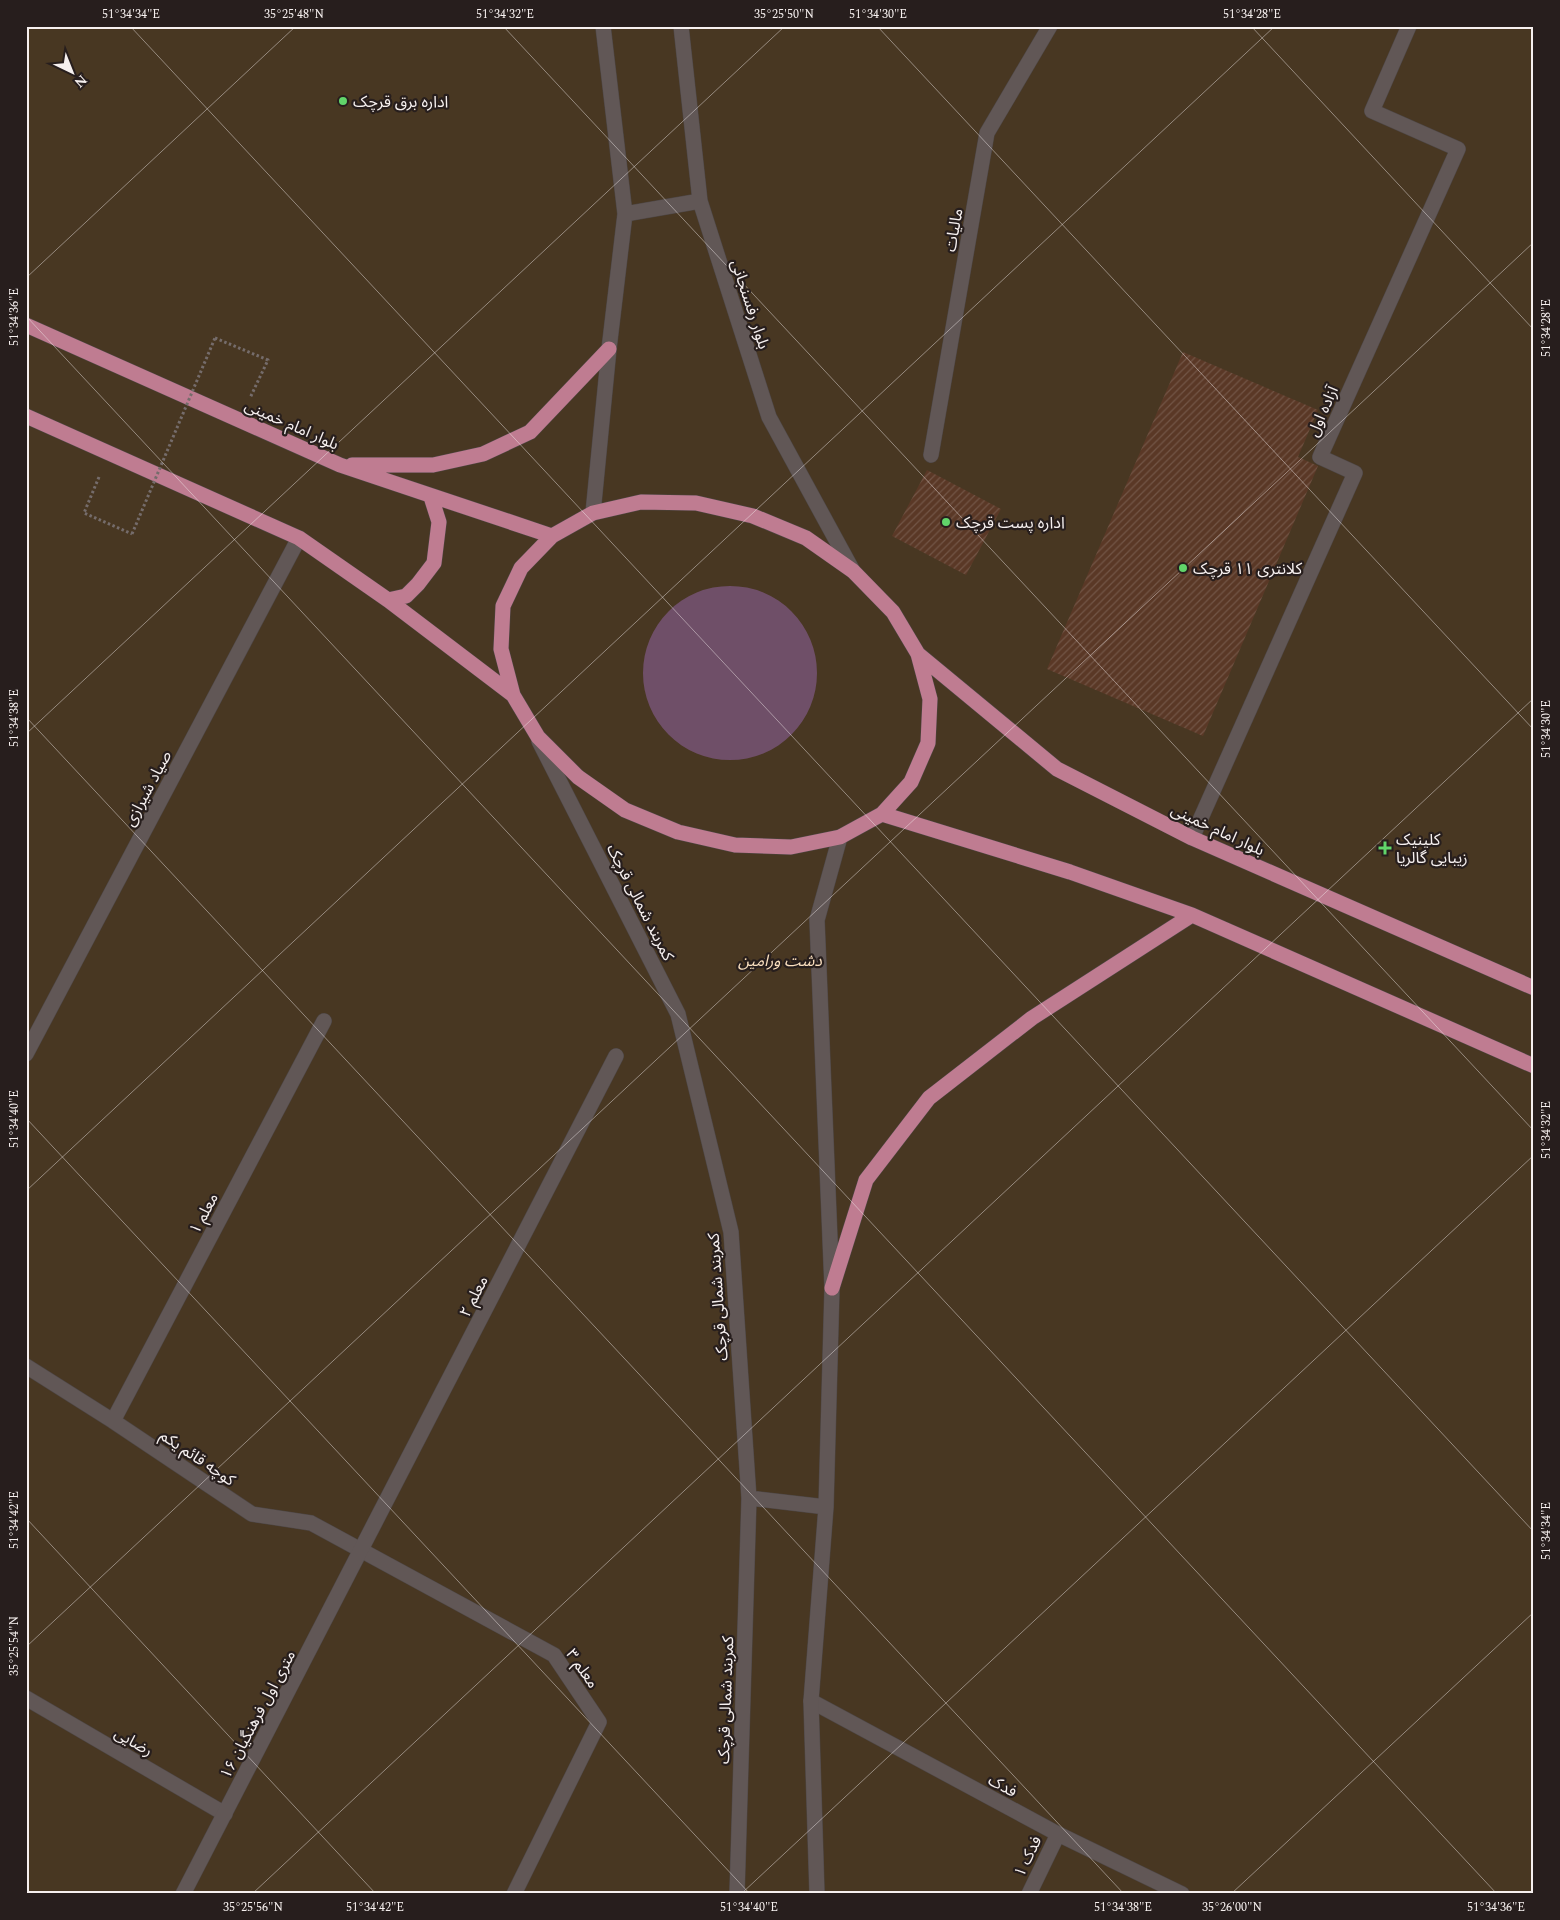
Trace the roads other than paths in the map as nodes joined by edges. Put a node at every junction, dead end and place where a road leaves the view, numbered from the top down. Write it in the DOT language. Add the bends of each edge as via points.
graph roads {
  1 [pos="603,26"];
  2 [pos="681,26"];
  3 [pos="1050,26"];
  4 [pos="1409,26"];
  5 [pos="700,202"];
  6 [pos="625,214"];
  7 [pos="26,325"];
  8 [pos="609,349"];
  9 [pos="26,416"];
  10 [pos="931,455"];
  11 [pos="340,465"];
  12 [pos="431,497"];
  13 [pos="592,513"];
  14 [pos="552,536"];
  15 [pos="299,538"];
  16 [pos="854,571"];
  17 [pos="388,600"];
  18 [pos="918,654"];
  19 [pos="513,695"];
  20 [pos="538,737"];
  21 [pos="882,814"];
  22 [pos="840,837"];
  23 [pos="1192,838"];
  24 [pos="1192,915"];
  25 [pos="1534,988"];
  26 [pos="324,1021"];
  27 [pos="26,1054"];
  28 [pos="616,1056"];
  29 [pos="1534,1066"];
  30 [pos="832,1288"];
  31 [pos="26,1366"];
  32 [pos="112,1421"];
  33 [pos="749,1498"];
  34 [pos="826,1507"];
  35 [pos="361,1551"];
  36 [pos="26,1698"];
  37 [pos="811,1701"];
  38 [pos="225,1814"];
  39 [pos="1058,1834"];
  40 [pos="183,1894"];
  41 [pos="514,1894"];
  42 [pos="737,1894"];
  43 [pos="817,1894"];
  44 [pos="1029,1894"];
  45 [pos="1182,1894"];
  1 -- 6 [label="street"];
  2 -- 5 [label="street, بلوار رفسنجانی"];
  3 -- 10 [label="street, مالیات" via="987,134"];
  4 -- 23 [label="street, آزاده اول" via="1372,110 1458,149 1320,457 1355,472"];
  5 -- 6 [label="street"];
  5 -- 16 [label="street, بلوار رفسنجانی" via="769,417"];
  6 -- 8 [label="street"];
  7 -- 11 [label="main road, بلوار امام خمینی"];
  8 -- 11 [label="main road" via="530,432 483,454 433,465"];
  8 -- 13 [label="street"];
  9 -- 15 [label="main road"];
  11 -- 12 [label="main road, بلوار امام خمینی"];
  12 -- 14 [label="main road, بلوار امام خمینی"];
  12 -- 17 [label="main road" via="439,522 434,563 406,596"];
  13 -- 14 [label="main road"];
  13 -- 16 [label="main road" via="641,502 696,503 753,516 806,538"];
  14 -- 19 [label="main road" via="521,568 503,606 501,649"];
  15 -- 17 [label="main road"];
  15 -- 27 [label="street, صیاد شیرازی"];
  16 -- 18 [label="main road" via="893,612"];
  17 -- 19 [label="main road"];
  18 -- 21 [label="main road" via="930,699 928,742 911,782"];
  18 -- 23 [label="main road, بلوار امام خمینی" via="1057,769"];
  19 -- 20 [label="main road"];
  20 -- 22 [label="main road" via="578,777 625,810 678,832 735,845 791,847"];
  20 -- 33 [label="street, کمربند شمالی قرچک" via="678,1014 731,1232"];
  21 -- 22 [label="main road"];
  21 -- 24 [label="main road" via="1070,872"];
  22 -- 30 [label="street" via="817,920"];
  23 -- 25 [label="main road, بلوار امام خمینی"];
  24 -- 29 [label="main road"];
  24 -- 30 [label="main road" via="1032,1018 930,1098 866,1180"];
  26 -- 32 [label="street, معلم ۱"];
  28 -- 35 [label="street, معلم ۲"];
  30 -- 34 [label="street"];
  31 -- 32 [label="street, کوچه قائم یکم"];
  32 -- 35 [label="street, کوچه قائم یکم" via="252,1514 312,1523"];
  33 -- 34 [label="street"];
  33 -- 42 [label="street, کمربند شمالی قرچک"];
  34 -- 37 [label="street"];
  35 -- 38 [label="street, ۱۶ متری اول فرهنگیان"];
  35 -- 41 [label="street, معلم ۳" via="554,1655 599,1722"];
  36 -- 38 [label="street, رضایی"];
  37 -- 39 [label="street, فدک"];
  37 -- 43 [label="street"];
  38 -- 40 [label="street, ۱۶ متری اول فرهنگیان"];
  39 -- 44 [label="street, فدک ۱"];
  39 -- 45 [label="street, فدک"];
}
